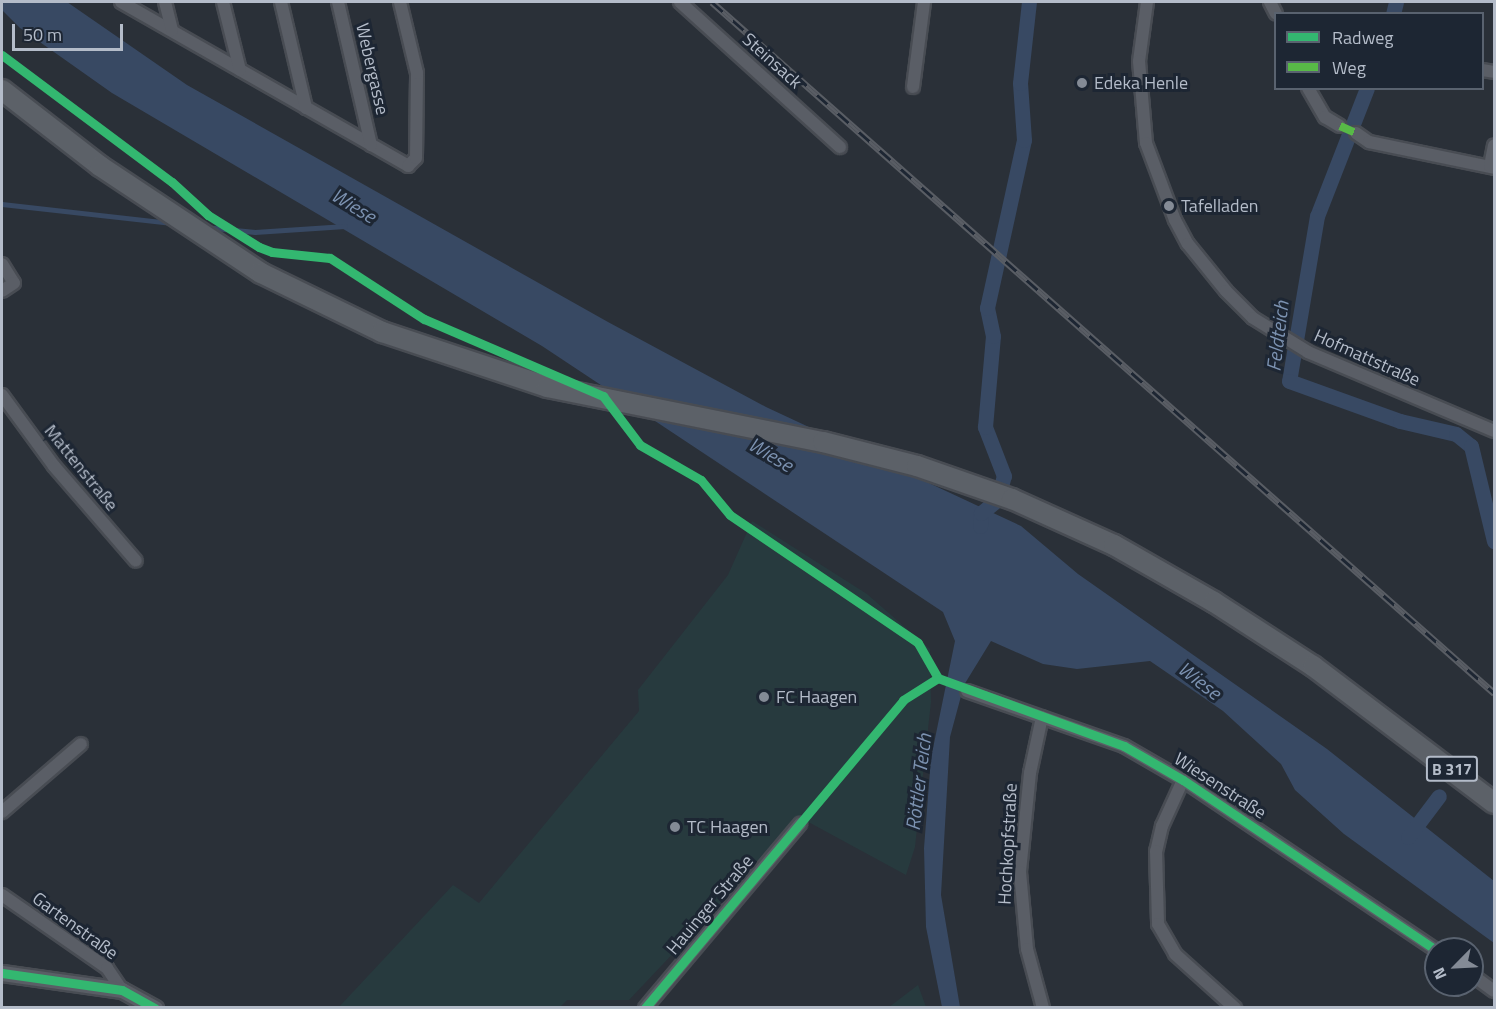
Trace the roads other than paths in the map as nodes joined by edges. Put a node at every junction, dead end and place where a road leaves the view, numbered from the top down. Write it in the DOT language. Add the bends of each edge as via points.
graph roads {
  1 [pos="121,2"];
  2 [pos="165,2"];
  3 [pos="223,2"];
  4 [pos="281,2"];
  5 [pos="338,2"];
  6 [pos="400,2"];
  7 [pos="680,2"];
  8 [pos="924,2"];
  9 [pos="1147,2"];
  10 [pos="172,30"];
  11 [pos="240,70"];
  12 [pos="913,87"];
  13 [pos="2,90"];
  14 [pos="1309,90"];
  15 [pos="306,108"];
  16 [pos="1340,126"];
  17 [pos="1356,133"];
  18 [pos="371,145"];
  19 [pos="1494,145"];
  20 [pos="840,147"];
  21 [pos="1492,167"];
  22 [pos="2,264"];
  23 [pos="2,291"];
  24 [pos="2,395"];
  25 [pos="1494,431"];
  26 [pos="136,561"];
  27 [pos="967,691"];
  28 [pos="1042,717"];
  29 [pos="81,744"];
  30 [pos="1183,780"];
  31 [pos="1494,803"];
  32 [pos="2,812"];
  33 [pos="800,824"];
  34 [pos="2,895"];
  35 [pos="1424,942"];
  36 [pos="2,973"];
  37 [pos="122,990"];
  38 [pos="155,1008"];
  39 [pos="645,1008"];
  40 [pos="1043,1008"];
  41 [pos="1235,1008"];
  1 -- 10 [label="street"];
  2 -- 10 [label="street"];
  3 -- 11 [label="street"];
  4 -- 15 [label="street"];
  5 -- 18 [label="street, Webergasse"];
  6 -- 18 [label="street" via="417,73 416,158 408,166"];
  7 -- 20 [label="street, Steinsack"];
  8 -- 12 [label="street"];
  9 -- 25 [label="street, Hofmattstraße" via="1139,61 1146,143 1166,201 1188,244 1226,291 1253,318 1308,352"];
  10 -- 11 [label="street"];
  11 -- 15 [label="street"];
  13 -- 31 [label="main road, B 317" via="161,207 261,273 381,332 492,371 591,397 844,447 917,466 1012,499 1113,545 1188,586 1313,666"];
  14 -- 16 [label="street" via="1325,117"];
  15 -- 18 [label="street"];
  17 -- 21 [label="street" via="1369,142"];
  19 -- 21 [label="street"];
  22 -- 23 [label="street" via="14,283"];
  24 -- 26 [label="street, Mattenstraße" via="54,466"];
  27 -- 28 [label="street, Wiesenstraße"];
  28 -- 30 [label="street, Wiesenstraße" via="1124,746"];
  28 -- 40 [label="street, Hochkopfstraße" via="1030,773 1020,872 1027,950"];
  29 -- 32 [label="street"];
  30 -- 35 [label="street, Wiesenstraße"];
  30 -- 41 [label="street" via="1162,826 1156,850 1158,924 1175,954"];
  33 -- 39 [label="street, Hauinger Straße"];
  34 -- 37 [label="street, Gartenstraße" via="107,968"];
  36 -- 37 [label="street"];
  37 -- 38 [label="street"];
}
